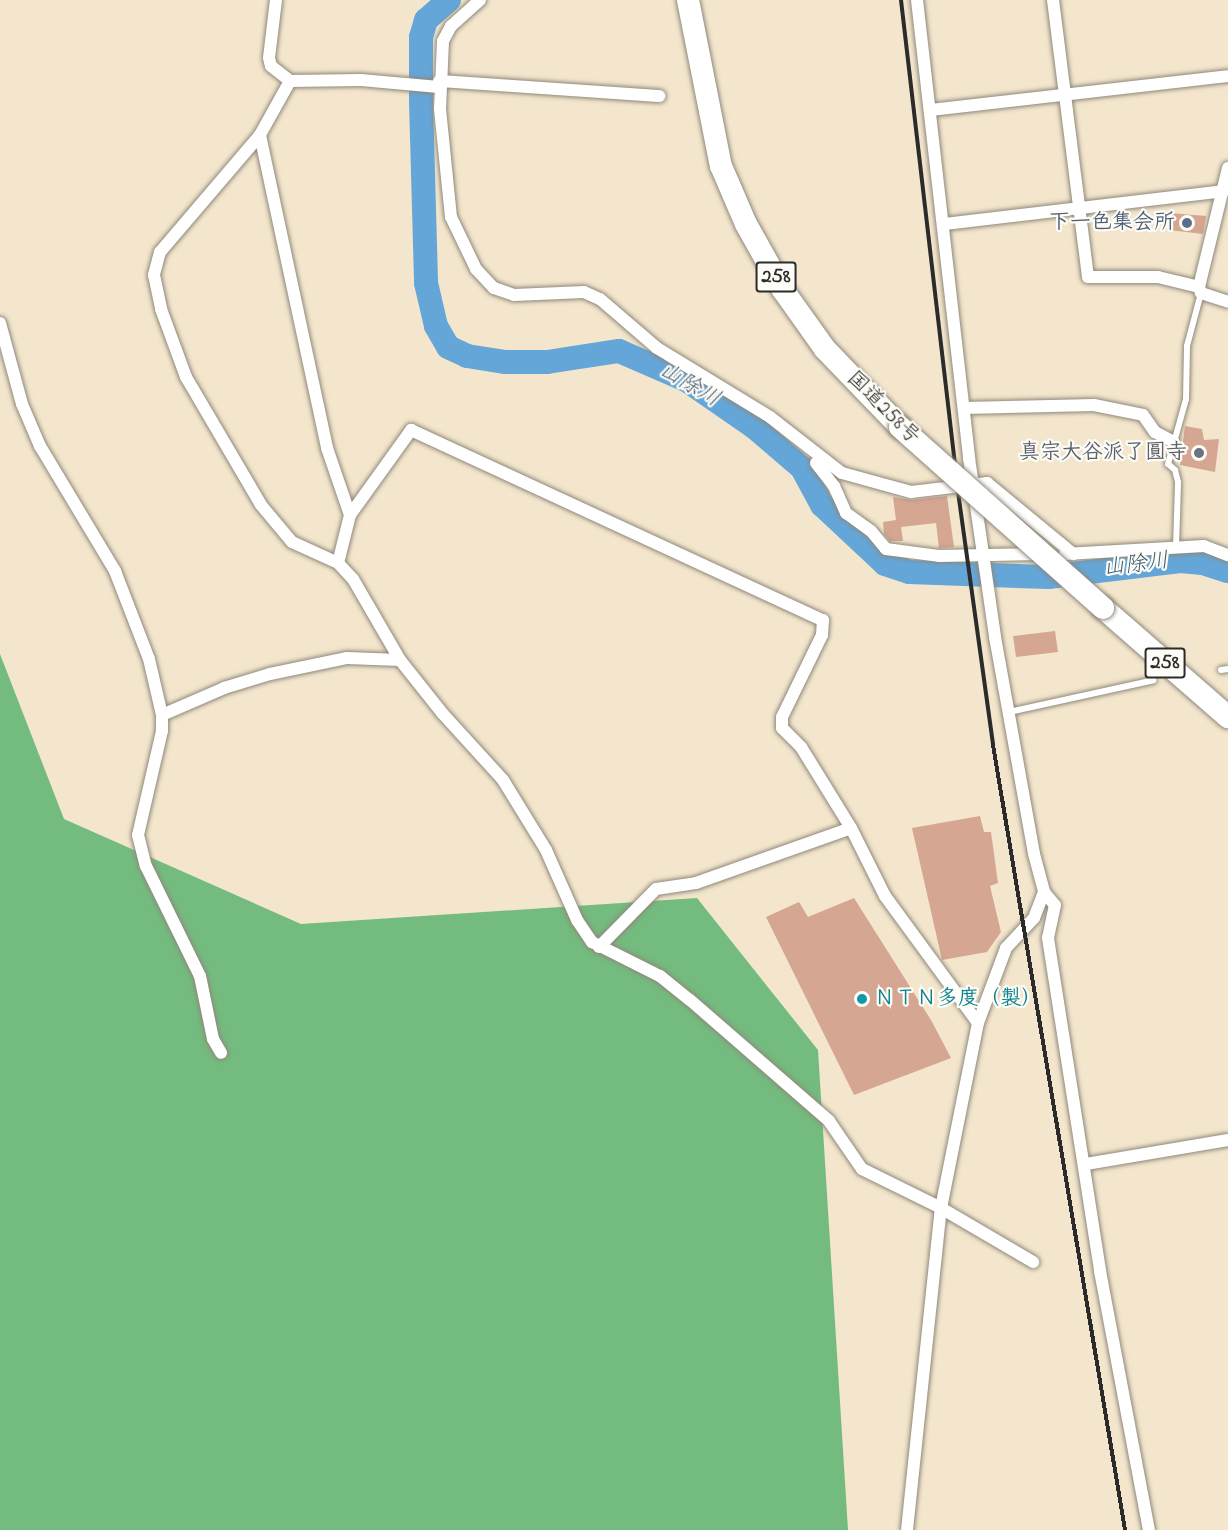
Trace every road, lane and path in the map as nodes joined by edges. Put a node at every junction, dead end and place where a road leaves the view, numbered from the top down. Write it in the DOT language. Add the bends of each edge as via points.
graph roads {
  1 [pos="276,0"];
  2 [pos="480,0"];
  3 [pos="688,0"];
  4 [pos="917,0"];
  5 [pos="1053,0"];
  6 [pos="1228,76"];
  7 [pos="290,81"];
  8 [pos="439,84"];
  9 [pos="1065,93"];
  10 [pos="659,96"];
  11 [pos="930,110"];
  12 [pos="260,135"];
  13 [pos="1228,168"];
  14 [pos="1223,191"];
  15 [pos="1081,209"];
  16 [pos="944,225"];
  17 [pos="1200,290"];
  18 [pos="1228,302"];
  19 [pos="0,323"];
  20 [pos="964,408"];
  21 [pos="799,441"];
  22 [pos="1174,442"];
  23 [pos="974,485"];
  24 [pos="350,515"];
  25 [pos="1176,547"];
  26 [pos="983,553"];
  27 [pos="1073,554"];
  28 [pos="1228,555"];
  29 [pos="338,563"];
  30 [pos="400,660"];
  31 [pos="1154,681"];
  32 [pos="1008,712"];
  33 [pos="162,715"];
  34 [pos="1228,717"];
  35 [pos="851,828"];
  36 [pos="1044,892"];
  37 [pos="599,947"];
  38 [pos="978,1023"];
  39 [pos="221,1053"];
  40 [pos="1228,1140"];
  41 [pos="1086,1164"];
  42 [pos="941,1208"];
  43 [pos="1033,1262"];
  44 [pos="908,1530"];
  45 [pos="1149,1530"];
  1 -- 7 [label="street" via="270,58 272,66"];
  2 -- 8 [label="street" via="452,26 443,41"];
  3 -- 34 [label="highway, 国道258号 / 258, bridge" via="720,166 746,225 783,290 825,349 900,427"];
  4 -- 11 [label="street"];
  5 -- 9 [label="street"];
  6 -- 9 [label="street"];
  7 -- 8 [label="street"];
  7 -- 12 [label="street"];
  8 -- 10 [label="street"];
  8 -- 21 [label="street" via="451,217 476,269 494,288 514,295 584,292 600,299 657,348 770,417"];
  9 -- 11 [label="street"];
  9 -- 15 [label="street"];
  11 -- 16 [label="street"];
  12 -- 24 [label="street" via="327,448"];
  12 -- 29 [label="street" via="160,252 154,275 155,291 186,377 261,505 292,542"];
  13 -- 14 [label="street"];
  14 -- 15 [label="street"];
  14 -- 17 [label="street"];
  15 -- 16 [label="street"];
  15 -- 17 [label="street" via="1088,277 1158,277"];
  16 -- 20 [label="street"];
  17 -- 18 [label="street"];
  17 -- 22 [label="lane" via="1187,346 1186,399"];
  19 -- 33 [label="street" via="22,404 40,446 115,571 149,659"];
  20 -- 22 [label="street" via="1094,405 1143,416 1155,432"];
  20 -- 23 [label="street"];
  21 -- 23 [label="street" via="832,467 871,483 911,492"];
  21 -- 26 [label="street" via="801,448 827,474 846,513 871,531 886,549 939,556"];
  22 -- 25 [label="lane" via="1168,464 1175,470 1178,482"];
  23 -- 26 [label="street"];
  23 -- 27 [label="street" via="987,483"];
  24 -- 29 [label="street"];
  24 -- 35 [label="street" via="411,430 823,620 822,635 782,717 782,728 801,747"];
  25 -- 27 [label="street"];
  25 -- 28 [label="street" via="1204,546"];
  26 -- 27 [label="street"];
  26 -- 32 [label="street"];
  29 -- 30 [label="street" via="353,579"];
  30 -- 33 [label="street" via="347,658 270,674 224,688"];
  30 -- 37 [label="street" via="503,780 546,850 577,920"];
  31 -- 32 [label="lane"];
  32 -- 36 [label="street"];
  33 -- 39 [label="street" via="160,749 138,835 146,866 200,976 213,1039"];
  35 -- 37 [label="street" via="696,883 656,889"];
  35 -- 38 [label="street" via="885,896"];
  36 -- 38 [label="street" via="1034,918 1006,948"];
  36 -- 41 [label="street" via="1055,905 1048,938"];
  37 -- 42 [label="street" via="660,976 795,1089 829,1121 862,1169"];
  38 -- 42 [label="street"];
  40 -- 41 [label="street"];
  41 -- 45 [label="street" via="1100,1271"];
  42 -- 43 [label="street"];
  42 -- 44 [label="street"];
}
